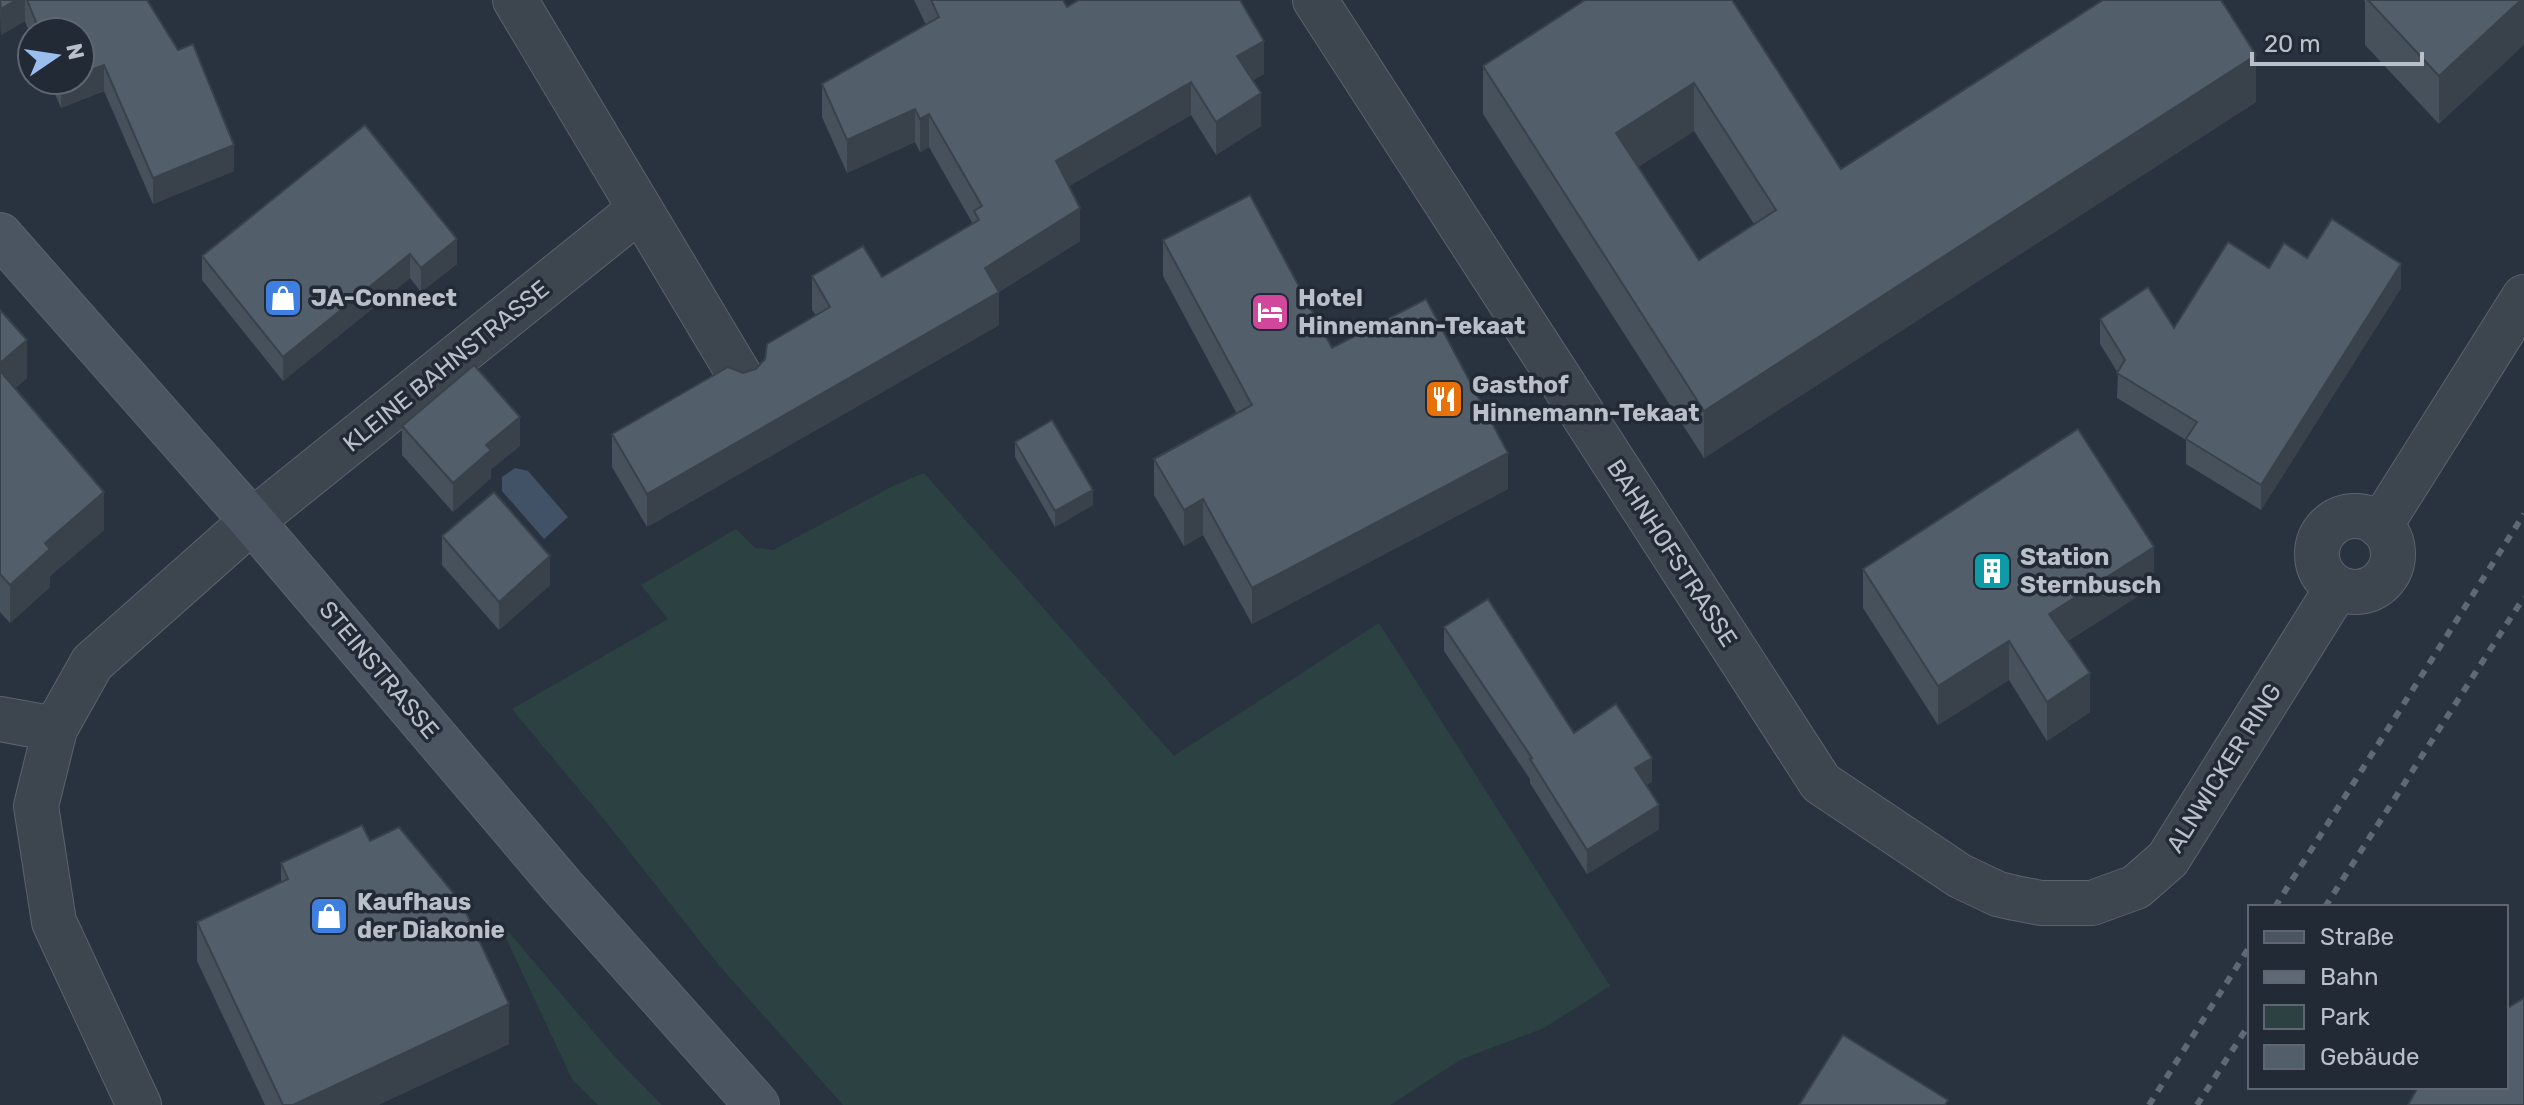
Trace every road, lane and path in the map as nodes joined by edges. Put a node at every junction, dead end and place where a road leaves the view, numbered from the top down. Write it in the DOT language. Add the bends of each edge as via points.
graph roads {
  1 [pos="515,0"];
  2 [pos="1315,0"];
  3 [pos="639,210"];
  4 [pos="0,235"];
  5 [pos="2524,297"];
  6 [pos="743,381"];
  7 [pos="252,521"];
  8 [pos="0,719"];
  9 [pos="55,729"];
  10 [pos="1821,783"];
  11 [pos="139,1105"];
  12 [pos="757,1105"];
  1 -- 3 [label="street"];
  2 -- 10 [label="street, BAHNHOFSTRASSE"];
  3 -- 6 [label="street"];
  3 -- 7 [label="street, KLEINE BAHNSTRASSE"];
  4 -- 7 [label="street, STEINSTRASSE"];
  5 -- 10 [label="street, ALNWICKER RING" via="2380,526 2393,549 2389,571 2363,591 2337,588 2168,859 2136,887 2092,903 1998,894 1960,876"];
  7 -- 9 [label="street, KLEINE BAHNSTRASSE" via="92,663"];
  7 -- 12 [label="street, STEINSTRASSE" via="562,886"];
  8 -- 9 [label="street"];
  9 -- 11 [label="street, KLEINE BAHNSTRASSE" via="36,806 54,922"];
}
